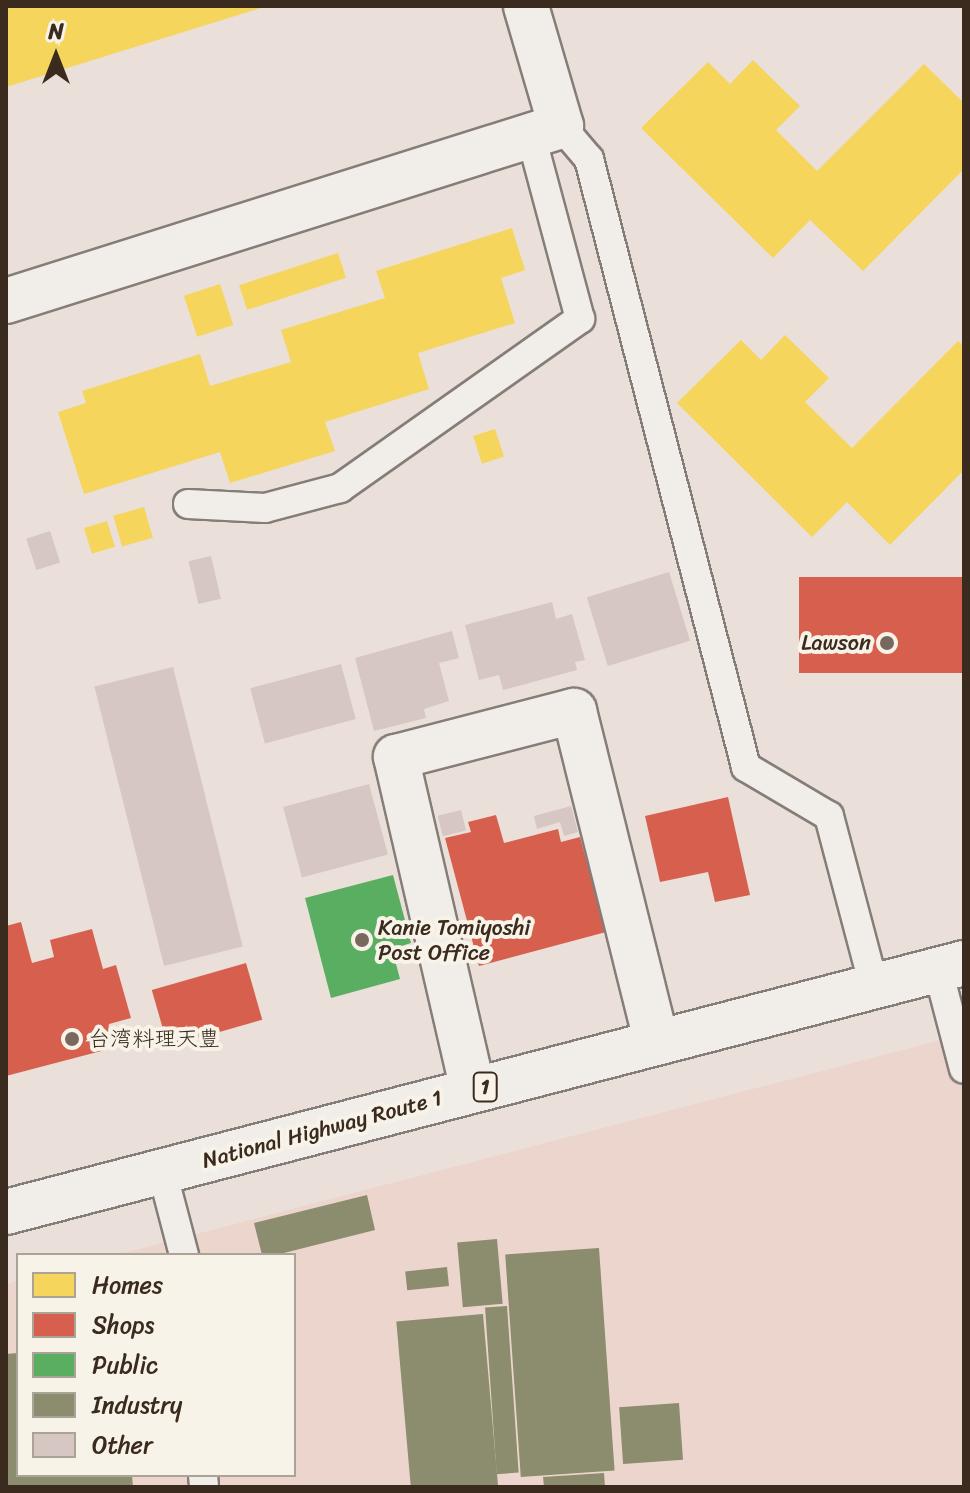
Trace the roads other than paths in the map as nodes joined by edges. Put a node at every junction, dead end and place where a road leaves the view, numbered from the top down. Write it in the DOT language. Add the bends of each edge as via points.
graph roads {
  1 [pos="526,6"];
  2 [pos="546,131"];
  3 [pos="6,301"];
  4 [pos="188,504"];
  5 [pos="951,966"];
  6 [pos="874,986"];
  7 [pos="656,1041"];
  8 [pos="964,1069"];
  9 [pos="473,1090"];
  10 [pos="162,1171"];
  11 [pos="6,1212"];
  12 [pos="183,1253"];
  1 -- 2 [label="main road"];
  2 -- 3 [label="main road"];
  2 -- 4 [label="lane" via="580,319 340,488 265,508"];
  2 -- 6 [label="lane" via="589,159 746,767 829,816"];
  5 -- 6 [label="main road, National Highway Route 1 / 1"];
  5 -- 8 [label="lane"];
  6 -- 7 [label="main road, National Highway Route 1 / 1"];
  7 -- 9 [label="main road, National Highway Route 1 / 1"];
  7 -- 9 [label="main road" via="574,711 396,757"];
  9 -- 10 [label="main road, National Highway Route 1 / 1"];
  10 -- 11 [label="main road, National Highway Route 1 / 1"];
  10 -- 12 [label="lane"];
}
